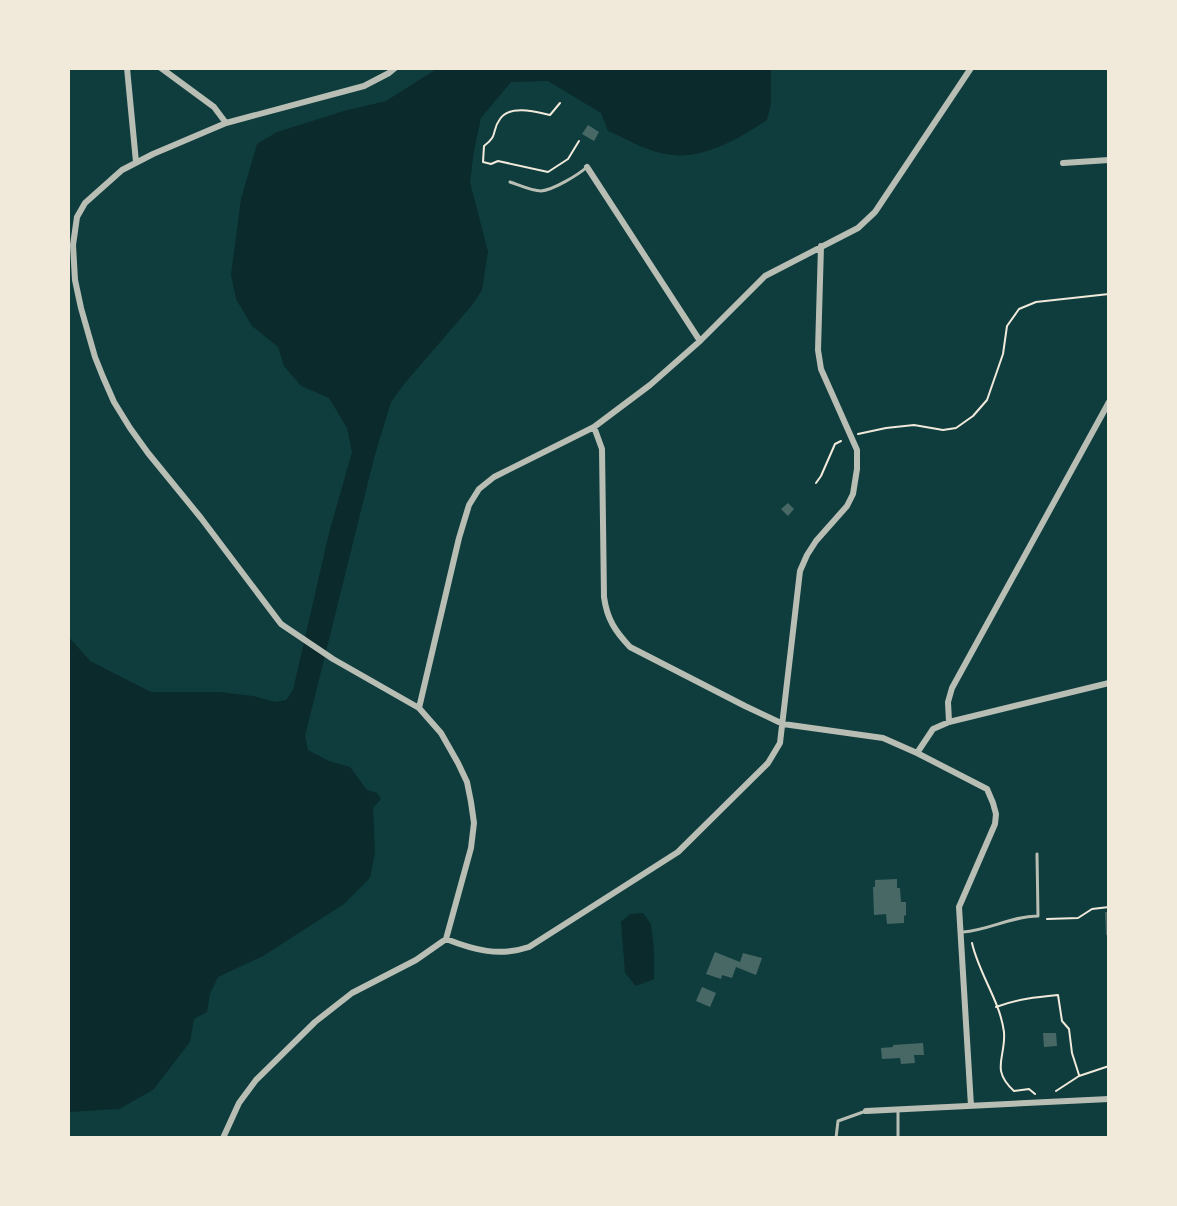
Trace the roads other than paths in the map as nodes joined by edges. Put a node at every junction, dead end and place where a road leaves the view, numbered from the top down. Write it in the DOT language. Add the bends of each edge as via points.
graph roads {
  1 [pos="127,68"];
  2 [pos="161,68"];
  3 [pos="395,68"];
  4 [pos="971,68"];
  5 [pos="226,123"];
  6 [pos="1109,160"];
  7 [pos="136,162"];
  8 [pos="1063,163"];
  9 [pos="587,167"];
  10 [pos="510,182"];
  11 [pos="71,245"];
  12 [pos="821,246"];
  13 [pos="700,341"];
  14 [pos="1109,402"];
  15 [pos="1105,416"];
  16 [pos="594,427"];
  17 [pos="1109,683"];
  18 [pos="419,708"];
  19 [pos="949,722"];
  20 [pos="783,724"];
  21 [pos="917,753"];
  22 [pos="1037,854"];
  23 [pos="959,932"];
  24 [pos="446,939"];
  25 [pos="1109,1099"];
  26 [pos="971,1106"];
  27 [pos="898,1110"];
  28 [pos="866,1111"];
  29 [pos="223,1138"];
  30 [pos="836,1138"];
  31 [pos="898,1138"];
  1 -- 7 [label="street"];
  2 -- 5 [label="street" via="214,107"];
  3 -- 5 [label="street" via="364,86"];
  4 -- 12 [label="street" via="875,212 858,228"];
  5 -- 7 [label="street"];
  6 -- 8 [label="street"];
  7 -- 11 [label="street" via="85,203"];
  9 -- 10 [label="lane" via="539,191"];
  9 -- 13 [label="street"];
  11 -- 18 [label="street" via="95,357 114,402 148,453 281,624"];
  12 -- 13 [label="street" via="765,276"];
  12 -- 20 [label="street" via="821,369 857,450 857,469 847,506 816,541 800,571"];
  13 -- 16 [label="street"];
  14 -- 15 [label="street"];
  15 -- 19 [label="street" via="952,688"];
  16 -- 18 [label="street" via="494,477 469,505"];
  16 -- 20 [label="street" via="602,449 604,597 616,632 630,647"];
  17 -- 19 [label="street"];
  18 -- 24 [label="street" via="458,763 473,813 471,848"];
  19 -- 21 [label="street" via="933,729"];
  20 -- 21 [label="street" via="883,738"];
  20 -- 24 [label="street" via="780,743 768,763 678,852 540,941 516,952 493,953"];
  21 -- 23 [label="street" via="987,789 996,814 959,907"];
  22 -- 23 [label="lane" via="1038,916"];
  23 -- 26 [label="street"];
  24 -- 29 [label="street" via="352,993 315,1022 256,1080"];
  25 -- 26 [label="street"];
  26 -- 27 [label="street"];
  27 -- 28 [label="street"];
  27 -- 31 [label="lane"];
  28 -- 30 [label="lane" via="838,1121"];
}
